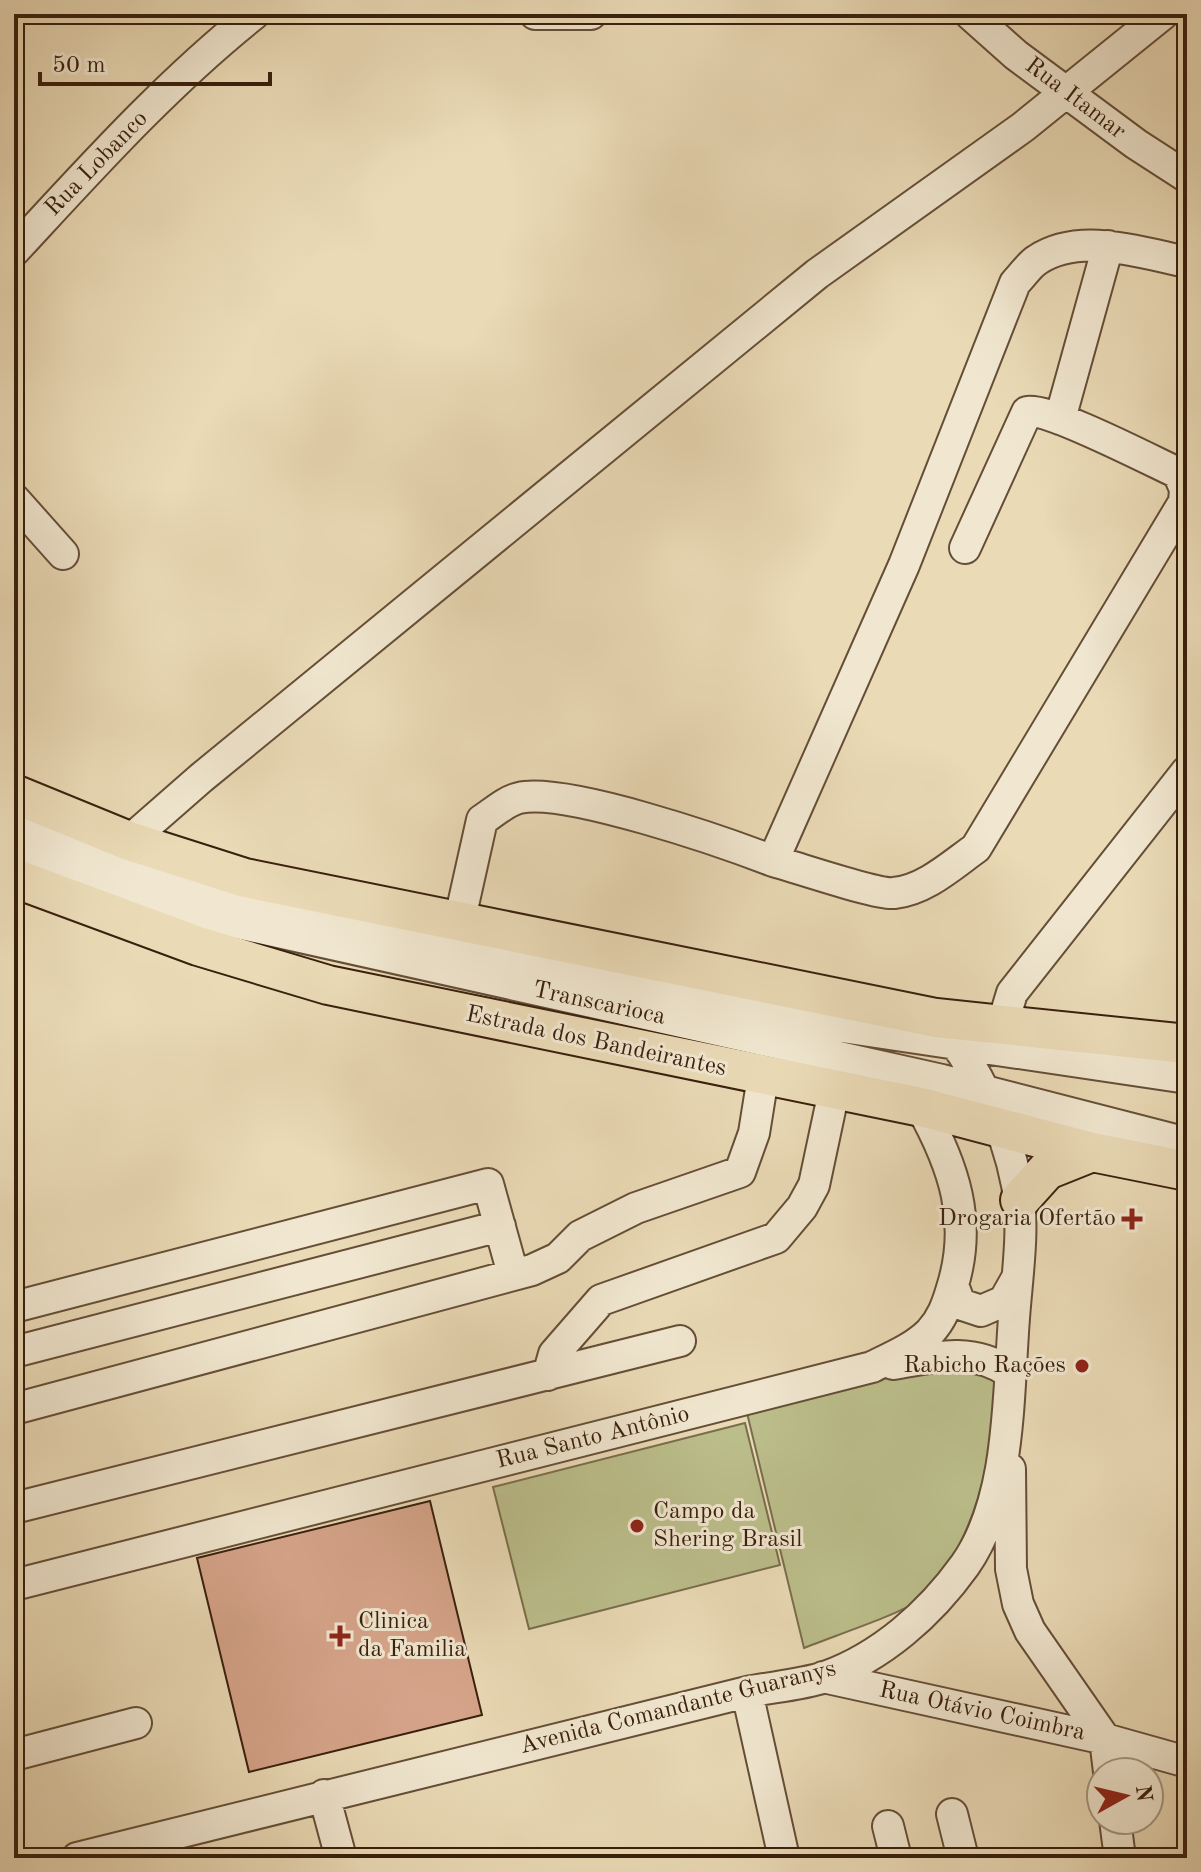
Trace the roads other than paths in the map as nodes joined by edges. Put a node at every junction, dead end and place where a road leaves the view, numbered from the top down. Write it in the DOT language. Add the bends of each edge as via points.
graph roads {
  1 [pos="254,14"];
  2 [pos="535,14"];
  3 [pos="591,14"];
  4 [pos="970,14"];
  5 [pos="1163,14"];
  6 [pos="1065,91"];
  7 [pos="1187,177"];
  8 [pos="1108,246"];
  9 [pos="14,251"];
  10 [pos="1187,262"];
  11 [pos="1060,419"];
  12 [pos="14,499"];
  13 [pos="965,548"];
  14 [pos="63,554"];
  15 [pos="1187,771"];
  16 [pos="14,794"];
  17 [pos="14,825"];
  18 [pos="129,841"];
  19 [pos="14,853"];
  20 [pos="773,861"];
  21 [pos="14,878"];
  22 [pos="459,923"];
  23 [pos="1002,1026"];
  24 [pos="948,1032"];
  25 [pos="1187,1044"];
  26 [pos="763,1077"];
  27 [pos="1187,1078"];
  28 [pos="834,1091"];
  29 [pos="921,1107"];
  30 [pos="990,1108"];
  31 [pos="1187,1143"];
  32 [pos="1092,1152"];
  33 [pos="1187,1171"];
  34 [pos="1020,1200"];
  35 [pos="500,1226"];
  36 [pos="513,1274"];
  37 [pos="1017,1278"];
  38 [pos="953,1285"];
  39 [pos="14,1307"];
  40 [pos="680,1341"];
  41 [pos="14,1352"];
  42 [pos="872,1367"];
  43 [pos="1009,1372"];
  44 [pos="548,1375"];
  45 [pos="14,1409"];
  46 [pos="1009,1429"];
  47 [pos="14,1508"];
  48 [pos="14,1585"];
  49 [pos="823,1677"];
  50 [pos="747,1692"];
  51 [pos="136,1723"];
  52 [pos="1105,1739"];
  53 [pos="14,1755"];
  54 [pos="1107,1756"];
  55 [pos="1187,1762"];
  56 [pos="324,1795"];
  57 [pos="952,1814"];
  58 [pos="888,1826"];
  59 [pos="1117,1836"];
  60 [pos="777,1856"];
  61 [pos="77,1858"];
  62 [pos="341,1858"];
  63 [pos="896,1858"];
  64 [pos="963,1858"];
  65 [pos="1120,1858"];
  1 -- 9 [label="street, Rua Lobanco" via="121,137"];
  2 -- 3 [label="street"];
  4 -- 6 [label="street, Rua Itamar"];
  5 -- 6 [label="street"];
  6 -- 7 [label="street, Rua Itamar"];
  6 -- 18 [label="street" via="1023,127 817,274"];
  8 -- 10 [label="street"];
  8 -- 11 [label="street"];
  8 -- 20 [label="street" via="1068,248 1037,260 1015,283 904,565"];
  11 -- 13 [label="street" via="1035,410 1021,419"];
  11 -- 20 [label="street" via="1178,473 1184,502 976,848 914,889 891,894"];
  12 -- 14 [label="street"];
  15 -- 23 [label="street" via="1012,993"];
  16 -- 18 [label="main road"];
  17 -- 24 [label="street, Transcarioca" via="89,856 233,903 829,1025"];
  18 -- 22 [label="main road" via="245,878"];
  19 -- 30 [label="street, Transcarioca" via="179,910"];
  20 -- 22 [label="street" via="713,838 548,796 516,799 482,820"];
  21 -- 26 [label="main road, Estrada dos Bandeirantes" via="198,946 328,985"];
  22 -- 24 [label="main road"];
  23 -- 24 [label="main road"];
  23 -- 25 [label="main road"];
  24 -- 27 [label="street, Transcarioca"];
  24 -- 30 [label="street, Avenida Comandante Guaranys"];
  26 -- 28 [label="main road, Estrada dos Bandeirantes"];
  26 -- 36 [label="street" via="754,1133 740,1172 636,1208 580,1236 558,1258"];
  28 -- 29 [label="main road, Estrada dos Bandeirantes"];
  28 -- 44 [label="street" via="814,1185 776,1238 601,1300 554,1354"];
  29 -- 30 [label="main road, Estrada dos Bandeirantes"];
  29 -- 38 [label="street, Rua Santo Antônio" via="940,1141 960,1200 961,1260"];
  30 -- 31 [label="street, Transcarioca"];
  30 -- 32 [label="main road, Estrada dos Bandeirantes"];
  30 -- 34 [label="street, Avenida Comandante Guaranys"];
  32 -- 33 [label="main road, Estrada dos Bandeirantes"];
  32 -- 34 [label="main road" via="1047,1170"];
  34 -- 37 [label="street, Avenida Comandante Guaranys"];
  35 -- 36 [label="street"];
  35 -- 39 [label="street" via="488,1184"];
  35 -- 41 [label="street"];
  36 -- 45 [label="street"];
  37 -- 38 [label="street" via="1004,1301 981,1311 960,1304"];
  37 -- 43 [label="street, Avenida Comandante Guaranys"];
  38 -- 42 [label="street, Rua Santo Antônio" via="943,1316 930,1332"];
  40 -- 44 [label="street"];
  42 -- 43 [label="street" via="948,1354 981,1357"];
  42 -- 48 [label="street, Rua Santo Antônio"];
  43 -- 46 [label="street, Avenida Comandante Guaranys"];
  44 -- 47 [label="street"];
  46 -- 49 [label="street, Avenida Comandante Guaranys" via="985,1521 965,1565 937,1600 876,1653"];
  46 -- 52 [label="street" via="1011,1569 1018,1604 1030,1631"];
  49 -- 50 [label="street, Avenida Comandante Guaranys"];
  49 -- 52 [label="street, Rua Otávio Coimbra"];
  50 -- 56 [label="street, Avenida Comandante Guaranys"];
  50 -- 60 [label="street"];
  51 -- 53 [label="street"];
  52 -- 54 [label="street"];
  52 -- 55 [label="street, Rua Otávio Coimbra"];
  56 -- 61 [label="street, Avenida Comandante Guaranys"];
  56 -- 62 [label="street"];
  57 -- 64 [label="street"];
  58 -- 63 [label="street"];
  59 -- 65 [label="street"];
}
